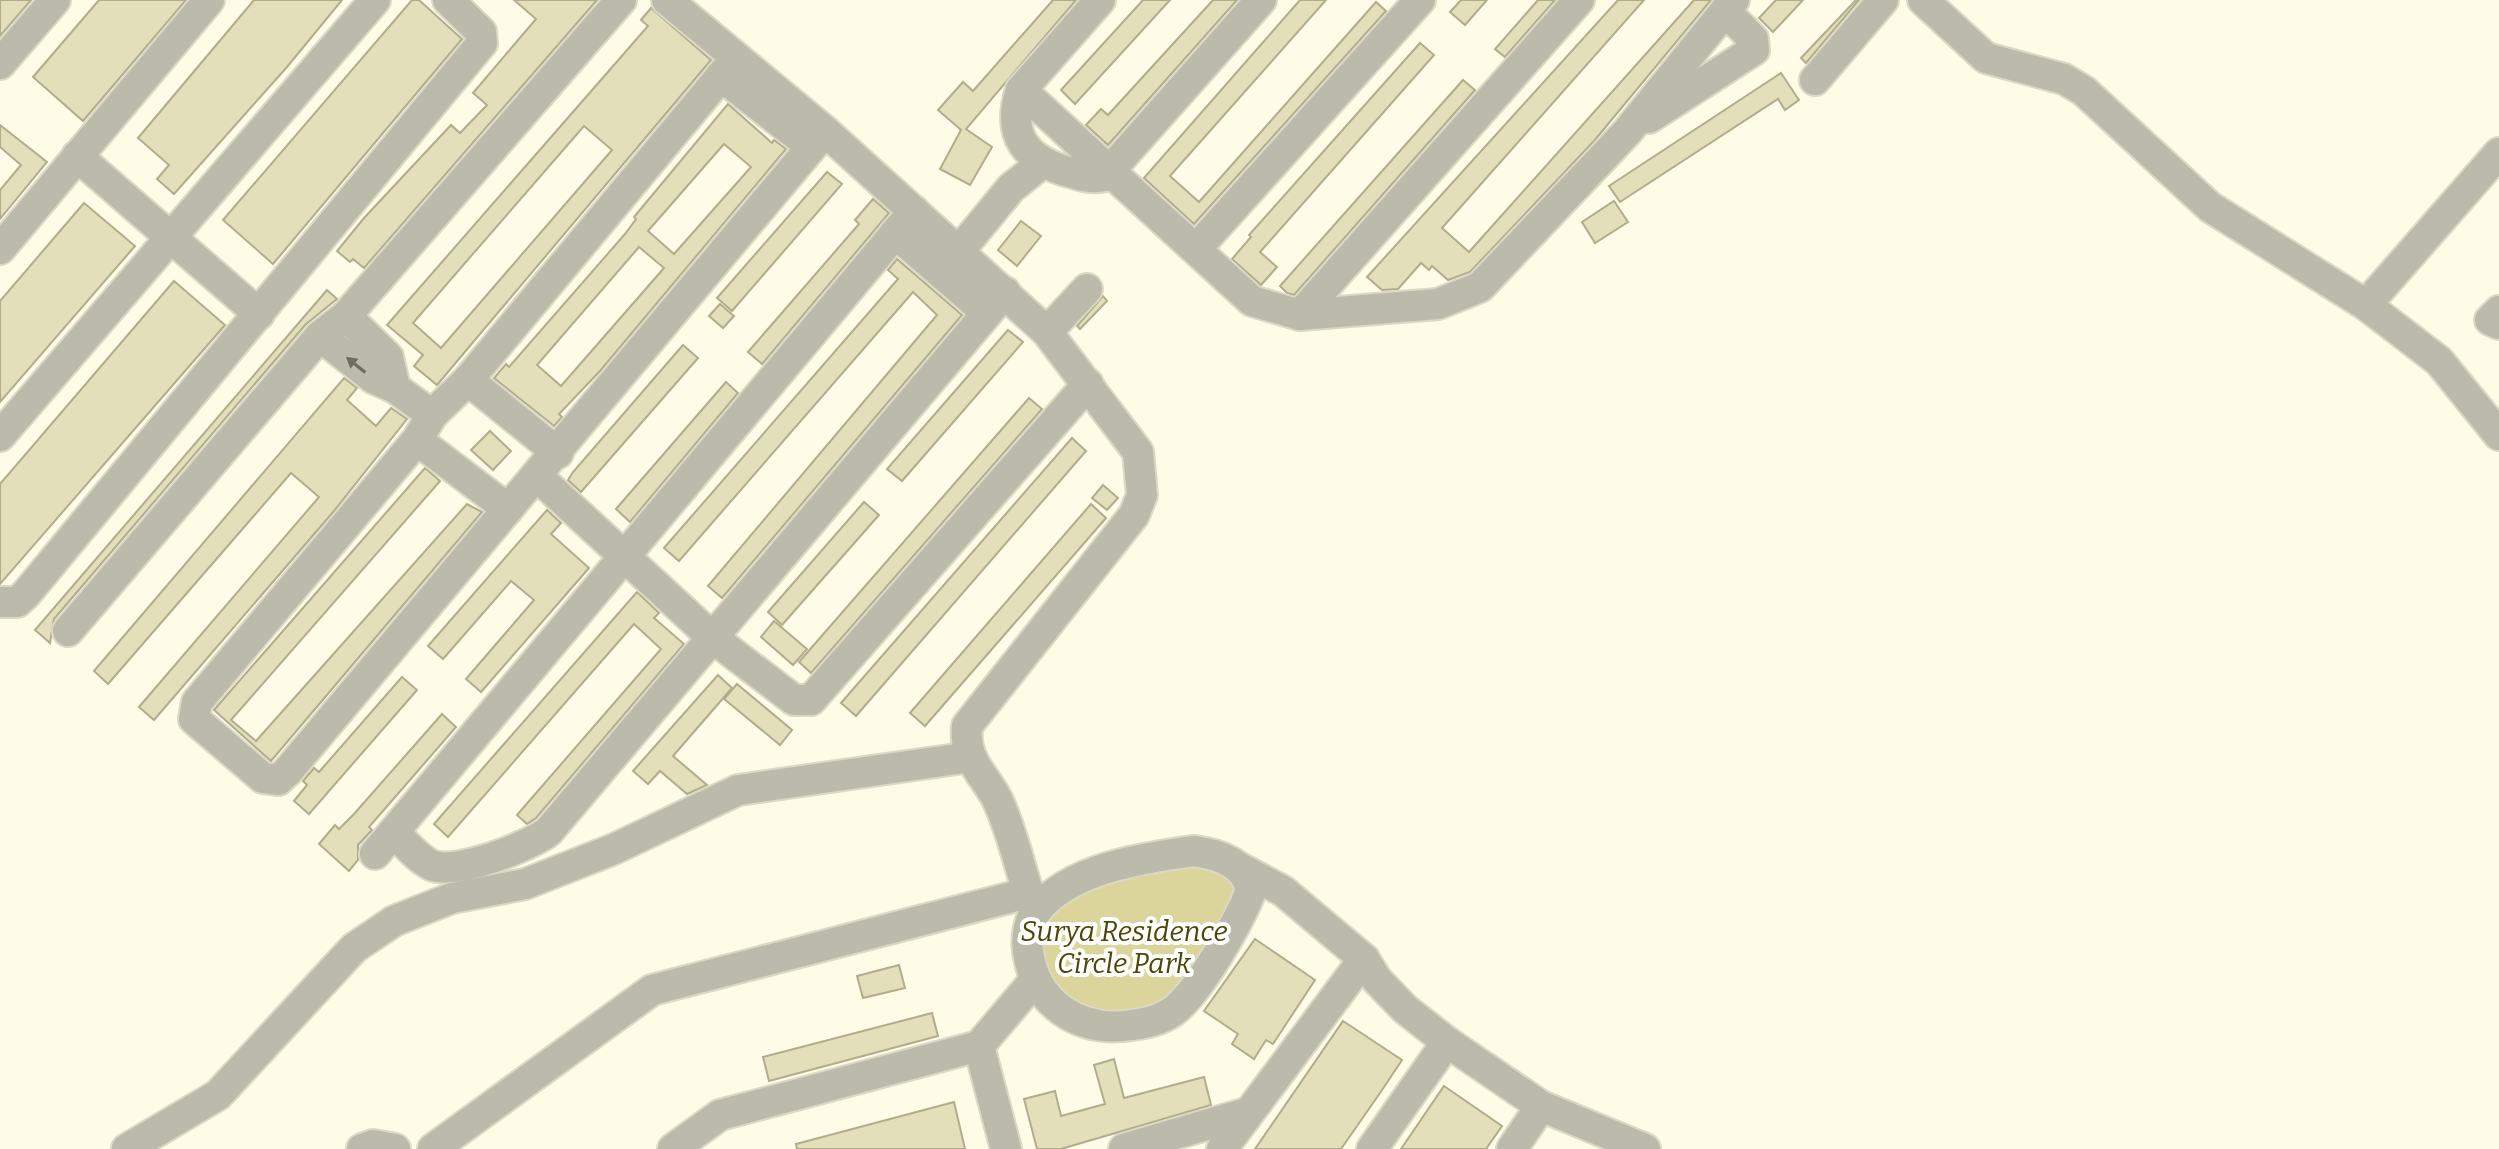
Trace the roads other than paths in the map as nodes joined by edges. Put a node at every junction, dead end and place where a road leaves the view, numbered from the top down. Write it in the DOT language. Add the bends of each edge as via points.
graph roads {
  1 [pos="55,0"];
  2 [pos="209,0"];
  3 [pos="375,0"];
  4 [pos="448,0"];
  5 [pos="621,0"];
  6 [pos="667,0"];
  7 [pos="1100,0"];
  8 [pos="1261,0"];
  9 [pos="1420,0"];
  10 [pos="1579,0"];
  11 [pos="1883,0"];
  12 [pos="1923,0"];
  13 [pos="1730,5"];
  14 [pos="0,64"];
  15 [pos="728,67"];
  16 [pos="1815,80"];
  17 [pos="1021,90"];
  18 [pos="1627,132"];
  19 [pos="818,139"];
  20 [pos="2499,153"];
  21 [pos="77,156"];
  22 [pos="1041,164"];
  23 [pos="1111,172"];
  24 [pos="904,222"];
  25 [pos="169,238"];
  26 [pos="0,249"];
  27 [pos="1196,249"];
  28 [pos="960,250"];
  29 [pos="1087,289"];
  30 [pos="996,302"];
  31 [pos="2366,305"];
  32 [pos="2499,311"];
  33 [pos="259,314"];
  34 [pos="1300,315"];
  35 [pos="346,316"];
  36 [pos="2499,324"];
  37 [pos="1047,332"];
  38 [pos="320,336"];
  39 [pos="468,380"];
  40 [pos="1088,384"];
  41 [pos="395,388"];
  42 [pos="425,428"];
  43 [pos="2499,435"];
  44 [pos="0,436"];
  45 [pos="558,453"];
  46 [pos="538,477"];
  47 [pos="508,509"];
  48 [pos="625,554"];
  49 [pos="0,602"];
  50 [pos="68,631"];
  51 [pos="713,638"];
  52 [pos="973,762"];
  53 [pos="1259,887"];
  54 [pos="1031,903"];
  55 [pos="1365,971"];
  56 [pos="1041,990"];
  57 [pos="1447,1042"];
  58 [pos="982,1056"];
  59 [pos="1541,1106"];
  60 [pos="1247,1113"];
  61 [pos="1137,1147"];
  62 [pos="127,1149"];
  63 [pos="362,1149"];
  64 [pos="395,1149"];
  65 [pos="433,1149"];
  66 [pos="673,1149"];
  67 [pos="1006,1149"];
  68 [pos="1222,1149"];
  69 [pos="1372,1149"];
  70 [pos="1512,1149"];
  71 [pos="1645,1149"];
  1 -- 14 [label="street"];
  2 -- 21 [label="street"];
  3 -- 25 [label="street"];
  4 -- 33 [label="street" via="481,32 482,43"];
  5 -- 35 [label="street"];
  6 -- 15 [label="street"];
  7 -- 17 [label="street"];
  8 -- 23 [label="street"];
  9 -- 27 [label="street"];
  10 -- 34 [label="street"];
  11 -- 16 [label="street"];
  12 -- 31 [label="street" via="1986,58 2064,79 2084,91 2210,207"];
  13 -- 18 [label="street"];
  13 -- 18 [label="street" via="1753,39 1754,50"];
  15 -- 19 [label="street"];
  15 -- 39 [label="street"];
  17 -- 22 [label="street" via="1016,129"];
  17 -- 23 [label="street"];
  18 -- 34 [label="street" via="1470,293 1438,304"];
  19 -- 24 [label="street"];
  19 -- 45 [label="street"];
  20 -- 31 [label="street"];
  21 -- 25 [label="street"];
  21 -- 26 [label="street"];
  22 -- 23 [label="street" via="1090,179"];
  22 -- 28 [label="street" via="1011,188"];
  23 -- 27 [label="street"];
  24 -- 28 [label="street"];
  24 -- 30 [label="street"];
  24 -- 48 [label="street"];
  25 -- 33 [label="street"];
  25 -- 44 [label="street"];
  27 -- 34 [label="street" via="1252,301"];
  28 -- 30 [label="street"];
  29 -- 37 [label="street"];
  30 -- 37 [label="street"];
  30 -- 51 [label="street"];
  31 -- 43 [label="street" via="2439,361"];
  32 -- 36 [label="street" via="2490,320"];
  33 -- 49 [label="street" via="26,594 17,602"];
  35 -- 38 [label="street"];
  35 -- 41 [label="street" via="388,357"];
  37 -- 40 [label="street"];
  41 -- 38 [label="street, one-way" via="373,378"];
  38 -- 50 [label="street"];
  39 -- 42 [label="street"];
  39 -- 45 [label="street"];
  40 -- 51 [label="street" via="811,700 794,700"];
  40 -- 52 [label="street" via="1138,452 1142,495 1134,515 973,715 966,741"];
  41 -- 42 [label="street"];
  42 -- 47 [label="street"];
  42 -- 47 [label="street" via="197,702 194,719 263,778 278,780"];
  45 -- 46 [label="street"];
  46 -- 47 [label="street"];
  46 -- 48 [label="street"];
  48 -- 51 [label="street"];
  48 -- 51 [label="street" via="384,843 439,867 478,862 535,841"];
  52 -- 54 [label="street" via="996,799"];
  52 -- 62 [label="street" via="738,790 525,884 452,898 394,921 354,948 218,1095"];
  53 -- 54 [label="street" via="1208,853 1193,851 1082,878"];
  53 -- 55 [label="street"];
  53 -- 56 [label="street" via="1177,1009 1164,1016 1136,1025 1095,1026 1075,1020"];
  54 -- 56 [label="street" via="1027,943"];
  54 -- 65 [label="street" via="652,990"];
  55 -- 57 [label="street"];
  55 -- 60 [label="street"];
  56 -- 58 [label="street"];
  57 -- 59 [label="street"];
  57 -- 69 [label="street"];
  58 -- 66 [label="street" via="720,1115"];
  58 -- 67 [label="street"];
  59 -- 70 [label="street"];
  59 -- 71 [label="street"];
  60 -- 61 [label="street"];
  60 -- 68 [label="street"];
  63 -- 64 [label="street"];
}
